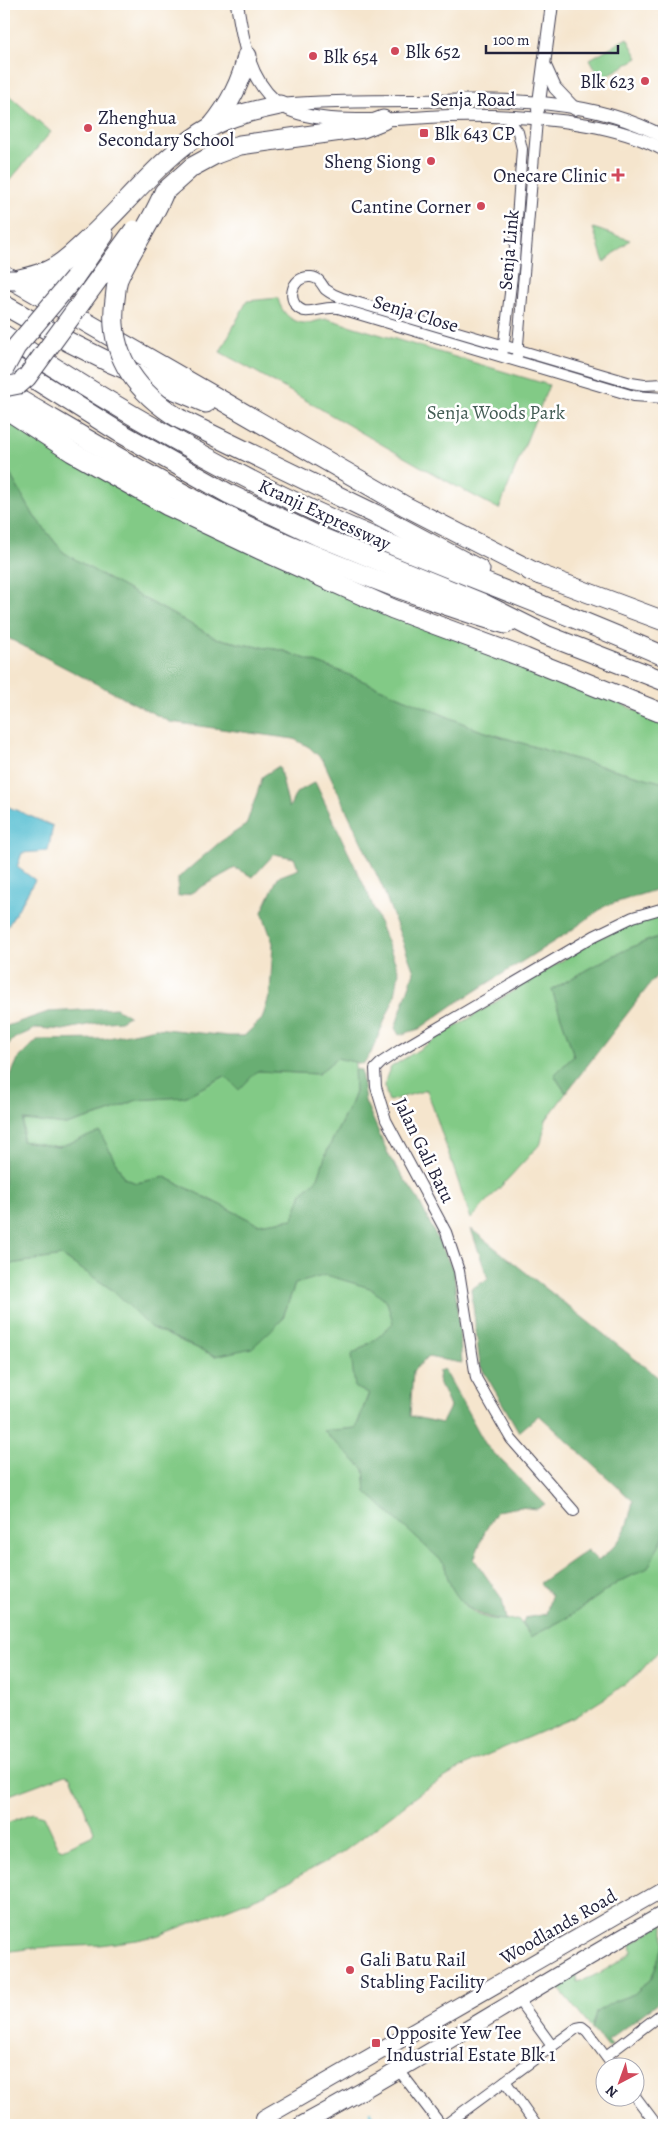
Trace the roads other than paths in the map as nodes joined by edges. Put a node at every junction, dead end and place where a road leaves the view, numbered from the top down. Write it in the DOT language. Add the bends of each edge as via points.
graph roads {
  1 [pos="237,4"];
  2 [pos="552,4"];
  3 [pos="247,56"];
  4 [pos="544,61"];
  5 [pos="539,104"];
  6 [pos="280,105"];
  7 [pos="575,108"];
  8 [pos="506,117"];
  9 [pos="383,120"];
  10 [pos="538,120"];
  11 [pos="211,127"];
  12 [pos="664,136"];
  13 [pos="664,150"];
  14 [pos="135,192"];
  15 [pos="164,192"];
  16 [pos="8,278"];
  17 [pos="74,278"];
  18 [pos="325,288"];
  19 [pos="4,305"];
  20 [pos="319,308"];
  21 [pos="4,335"];
  22 [pos="504,346"];
  23 [pos="518,350"];
  24 [pos="502,357"];
  25 [pos="4,360"];
  26 [pos="516,361"];
  27 [pos="4,369"];
  28 [pos="664,384"];
  29 [pos="4,387"];
  30 [pos="664,398"];
  31 [pos="7,409"];
  32 [pos="263,426"];
  33 [pos="375,514"];
  34 [pos="540,575"];
  35 [pos="554,609"];
  36 [pos="664,621"];
  37 [pos="546,635"];
  38 [pos="664,656"];
  39 [pos="664,681"];
  40 [pos="664,714"];
  41 [pos="664,908"];
  42 [pos="574,1511"];
  43 [pos="664,1888"];
  44 [pos="664,1914"];
  45 [pos="517,1998"];
  46 [pos="664,2012"];
  47 [pos="552,2046"];
  48 [pos="606,2056"];
  49 [pos="398,2069"];
  50 [pos="338,2076"];
  51 [pos="505,2081"];
  52 [pos="349,2099"];
  53 [pos="643,2106"];
  54 [pos="264,2118"];
  55 [pos="319,2119"];
  56 [pos="653,2120"];
  57 [pos="300,2125"];
  58 [pos="441,2125"];
  59 [pos="445,2125"];
  60 [pos="536,2125"];
  1 -- 3 [label="street, Senja Road"];
  2 -- 4 [label="street, Senja Link"];
  3 -- 6 [label="street, Senja Road" via="262,84"];
  3 -- 11 [label="highway" via="239,85"];
  4 -- 5 [label="street, Senja Link"];
  4 -- 7 [label="street" via="555,88"];
  5 -- 6 [label="street, Senja Road" via="450,100"];
  5 -- 7 [label="street, Senja Road"];
  5 -- 10 [label="street, Senja Link"];
  6 -- 9 [label="street, Senja Road" via="298,114 317,118"];
  6 -- 11 [label="highway"];
  7 -- 12 [label="street, Senja Road" via="624,118"];
  8 -- 9 [label="street, Senja Road"];
  8 -- 10 [label="street, Senja Road"];
  8 -- 22 [label="street, Senja Link" via="518,132 522,149"];
  9 -- 15 [label="highway" via="363,128 240,145 192,168"];
  10 -- 13 [label="street, Senja Road" via="613,130"];
  10 -- 23 [label="street, Senja Link"];
  11 -- 14 [label="highway" via="178,151"];
  14 -- 16 [label="highway" via="66,260 49,270"];
  14 -- 17 [label="highway"];
  15 -- 29 [label="highway, bridge" via="27,377 18,384"];
  15 -- 33 [label="highway, bridge" via="118,279 113,310 115,332 130,376 160,406 180,419"];
  16 -- 17 [label="highway" via="58,285"];
  16 -- 32 [label="highway"];
  17 -- 27 [label="highway, bridge" via="16,347"];
  18 -- 20 [label="street" via="325,299"];
  18 -- 20 [label="street, Senja Close" via="318,280 307,277 297,282 292,292 294,303 303,310"];
  18 -- 22 [label="street, Senja Close" via="340,297"];
  19 -- 32 [label="highway" via="111,363"];
  20 -- 24 [label="street, Senja Close" via="338,308"];
  21 -- 35 [label="highway, Kranji Expressway" via="118,409 240,475 335,521"];
  22 -- 23 [label="street, Senja Close"];
  22 -- 24 [label="street"];
  23 -- 26 [label="street"];
  23 -- 28 [label="street, Senja Close" via="631,383 644,386"];
  24 -- 26 [label="street, Senja Close"];
  25 -- 37 [label="highway" via="119,432 229,494 318,536 482,603"];
  26 -- 30 [label="street, Senja Close" via="634,396"];
  29 -- 37 [label="highway" via="13,396 96,444 275,539 473,616"];
  31 -- 40 [label="highway" via="72,452 168,506 261,550 393,609"];
  32 -- 34 [label="highway" via="405,506"];
  33 -- 34 [label="highway"];
  33 -- 35 [label="highway"];
  34 -- 36 [label="highway"];
  35 -- 38 [label="highway, Kranji Expressway"];
  37 -- 39 [label="highway"];
  41 -- 42 [label="street, Jalan Gali Batu" via="633,917 594,936 400,1050 375,1069 376,1087 386,1120 446,1232 459,1271 476,1378 511,1439"];
  43 -- 50 [label="main road, Woodlands Road"];
  44 -- 45 [label="main road"];
  45 -- 47 [label="street"];
  45 -- 49 [label="main road"];
  46 -- 48 [label="street"];
  47 -- 48 [label="street" via="582,2027"];
  47 -- 51 [label="street"];
  49 -- 52 [label="main road"];
  49 -- 58 [label="street"];
  50 -- 52 [label="main road" via="331,2093"];
  50 -- 54 [label="main road, Woodlands Road"];
  51 -- 59 [label="street"];
  51 -- 60 [label="street"];
  52 -- 55 [label="main road"];
  53 -- 56 [label="street"];
  55 -- 57 [label="main road"];
}
